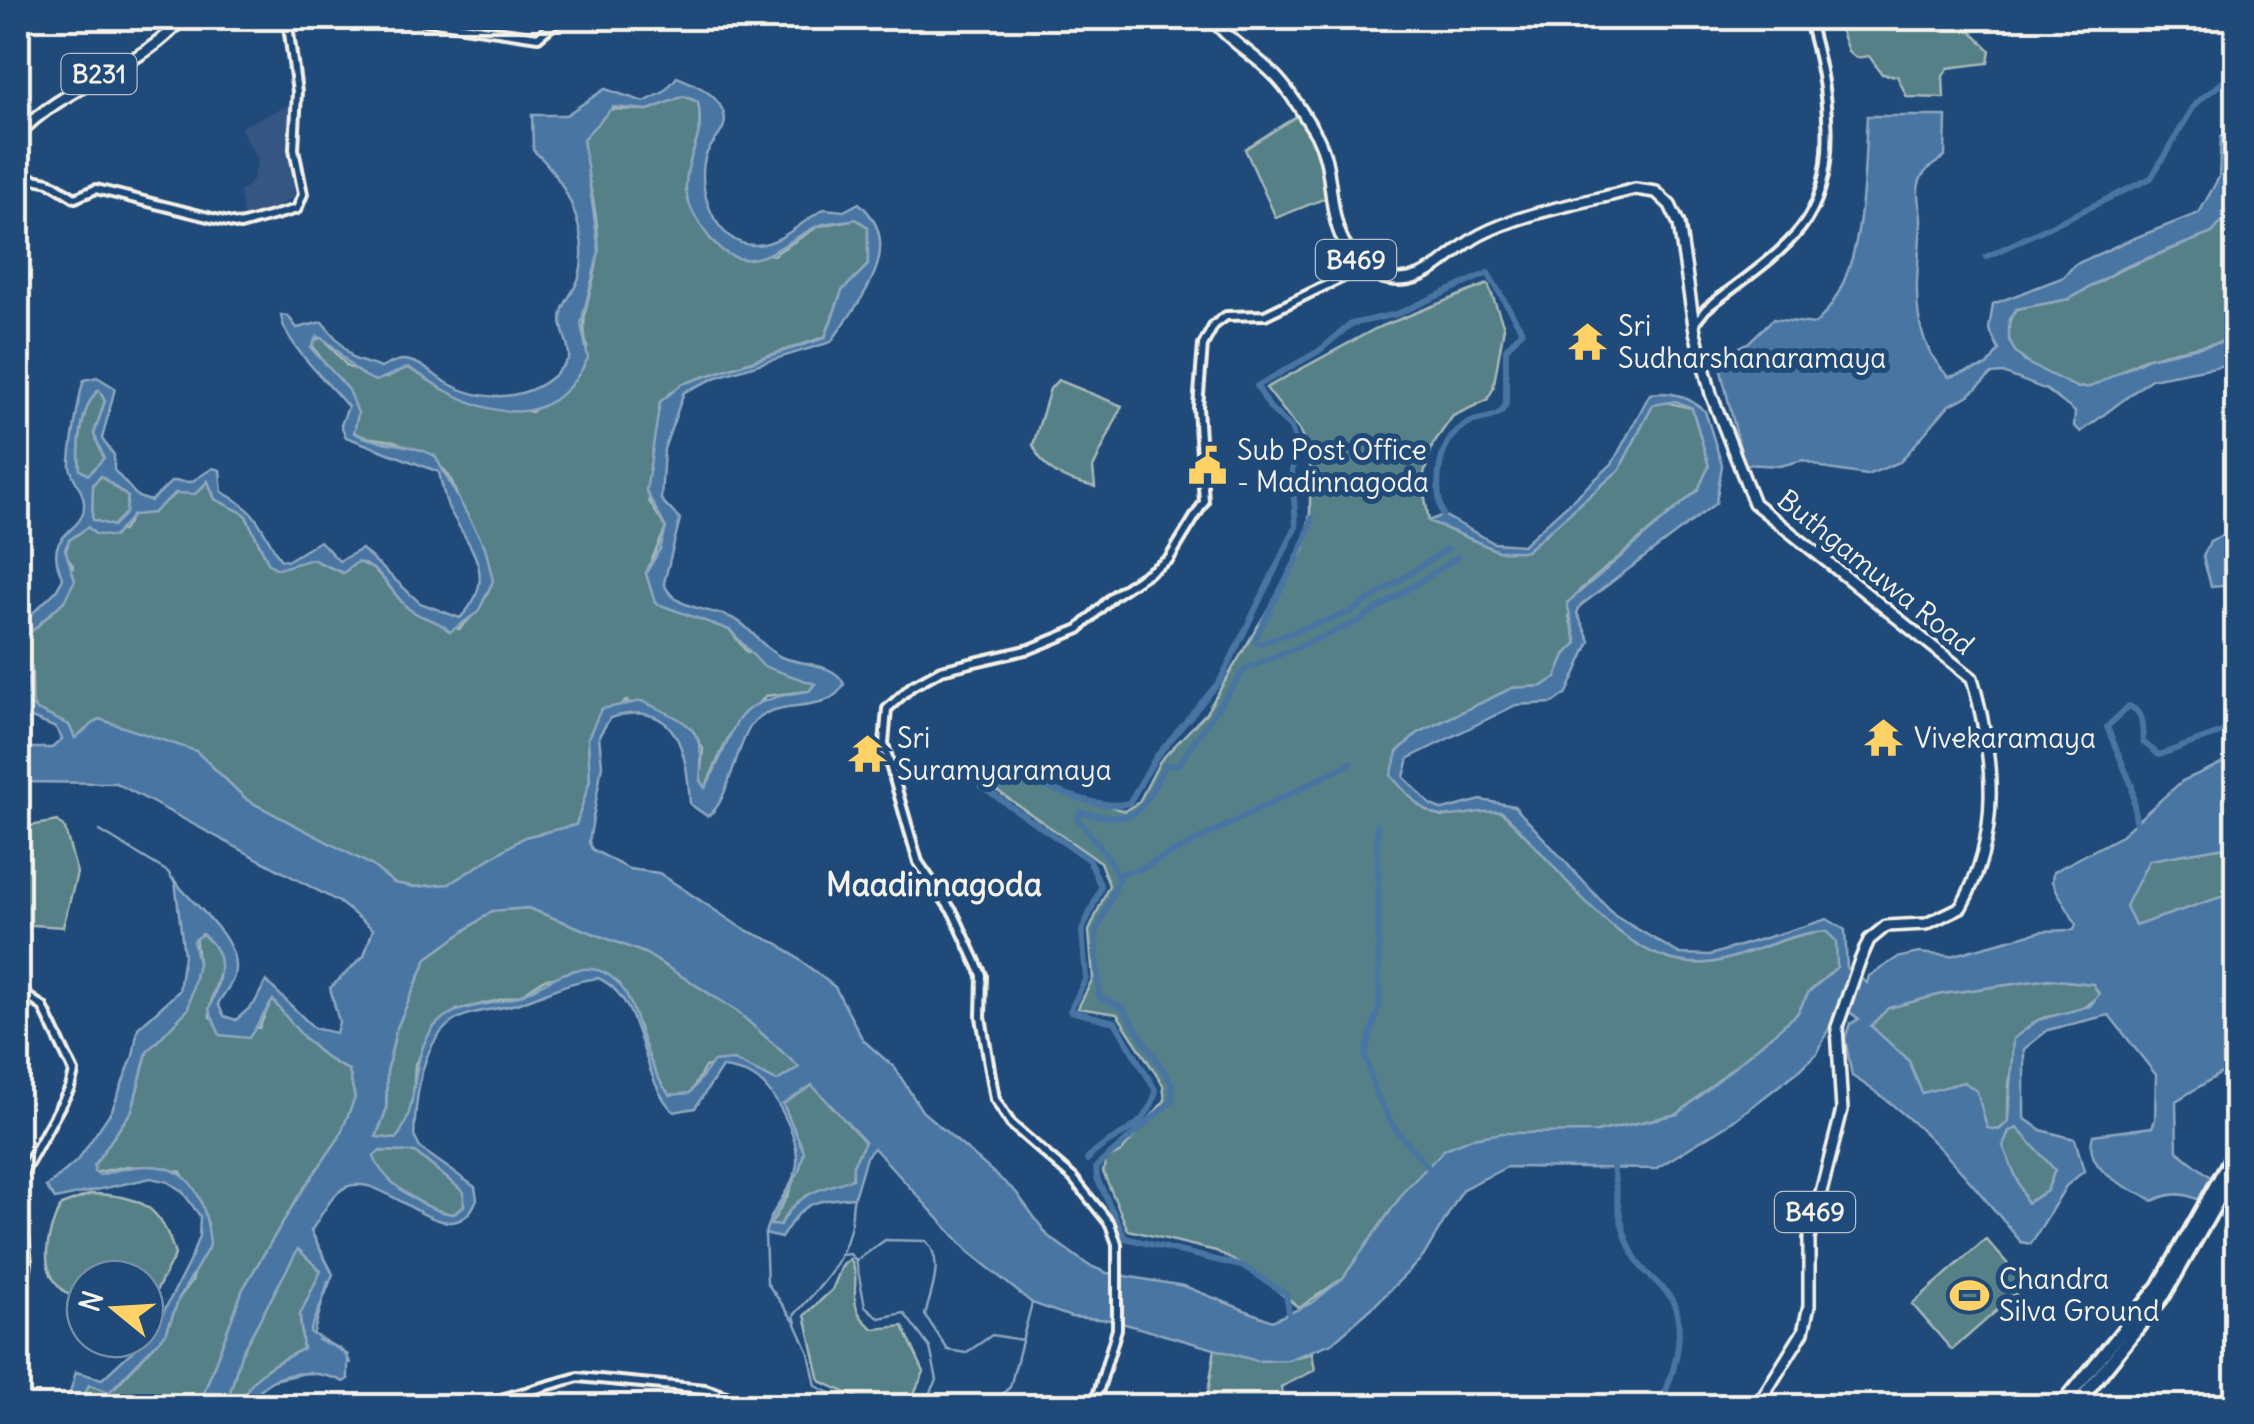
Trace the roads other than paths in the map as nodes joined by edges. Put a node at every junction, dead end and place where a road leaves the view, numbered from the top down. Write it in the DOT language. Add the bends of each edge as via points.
graph roads {
  1 [pos="182,18"];
  2 [pos="287,18"];
  3 [pos="408,18"];
  4 [pos="562,18"];
  5 [pos="1212,18"];
  6 [pos="1808,18"];
  7 [pos="18,135"];
  8 [pos="18,176"];
  9 [pos="1362,268"];
  10 [pos="1691,305"];
  11 [pos="1706,309"];
  12 [pos="1694,324"];
  13 [pos="18,990"];
  14 [pos="2236,1150"];
  15 [pos="2233,1168"];
  16 [pos="2208,1213"];
  17 [pos="18,1320"];
  18 [pos="476,1406"];
  19 [pos="755,1406"];
  20 [pos="1094,1406"];
  21 [pos="1757,1406"];
  22 [pos="2061,1406"];
  23 [pos="2075,1406"];
  1 -- 7 [label="main road, B231" via="162,41 53,103"];
  2 -- 8 [label="street" via="303,194 297,209 240,225 96,190 75,198 49,182"];
  3 -- 4 [label="street" via="538,37"];
  5 -- 9 [label="main road, B469" via="1280,80 1315,133 1328,155 1337,228"];
  6 -- 11 [label="street" via="1828,110 1816,198 1800,230"];
  9 -- 10 [label="main road, Buthgamuwa Road / B469" via="1378,277 1408,279 1480,235 1635,189 1656,192 1675,214"];
  9 -- 20 [label="street" via="1265,314 1226,316 1214,325 1204,346 1198,407 1204,502 1169,559 1113,596 1079,629 1030,650 941,670 887,709 884,744 918,862 954,914 982,974 980,1018 995,1099 1011,1124 1073,1178 1110,1224 1117,1324"];
  10 -- 11 [label="street"];
  10 -- 12 [label="main road, Buthgamuwa Road / B469"];
  11 -- 12 [label="street"];
  12 -- 21 [label="main road, Buthgamuwa Road / B469" via="1711,394 1760,511 1972,678 1983,717 1990,830 1961,907 1942,919 1886,926 1858,962 1837,1052 1842,1110 1809,1240 1809,1306 1796,1348"];
  13 -- 17 [label="street" via="43,1007 74,1072 18,1182 26,1264"];
  14 -- 15 [label="highway"];
  15 -- 16 [label="highway"];
  16 -- 22 [label="highway" via="2159,1286"];
  16 -- 23 [label="highway" via="2166,1294"];
  18 -- 19 [label="street" via="578,1378 705,1389"];
}
